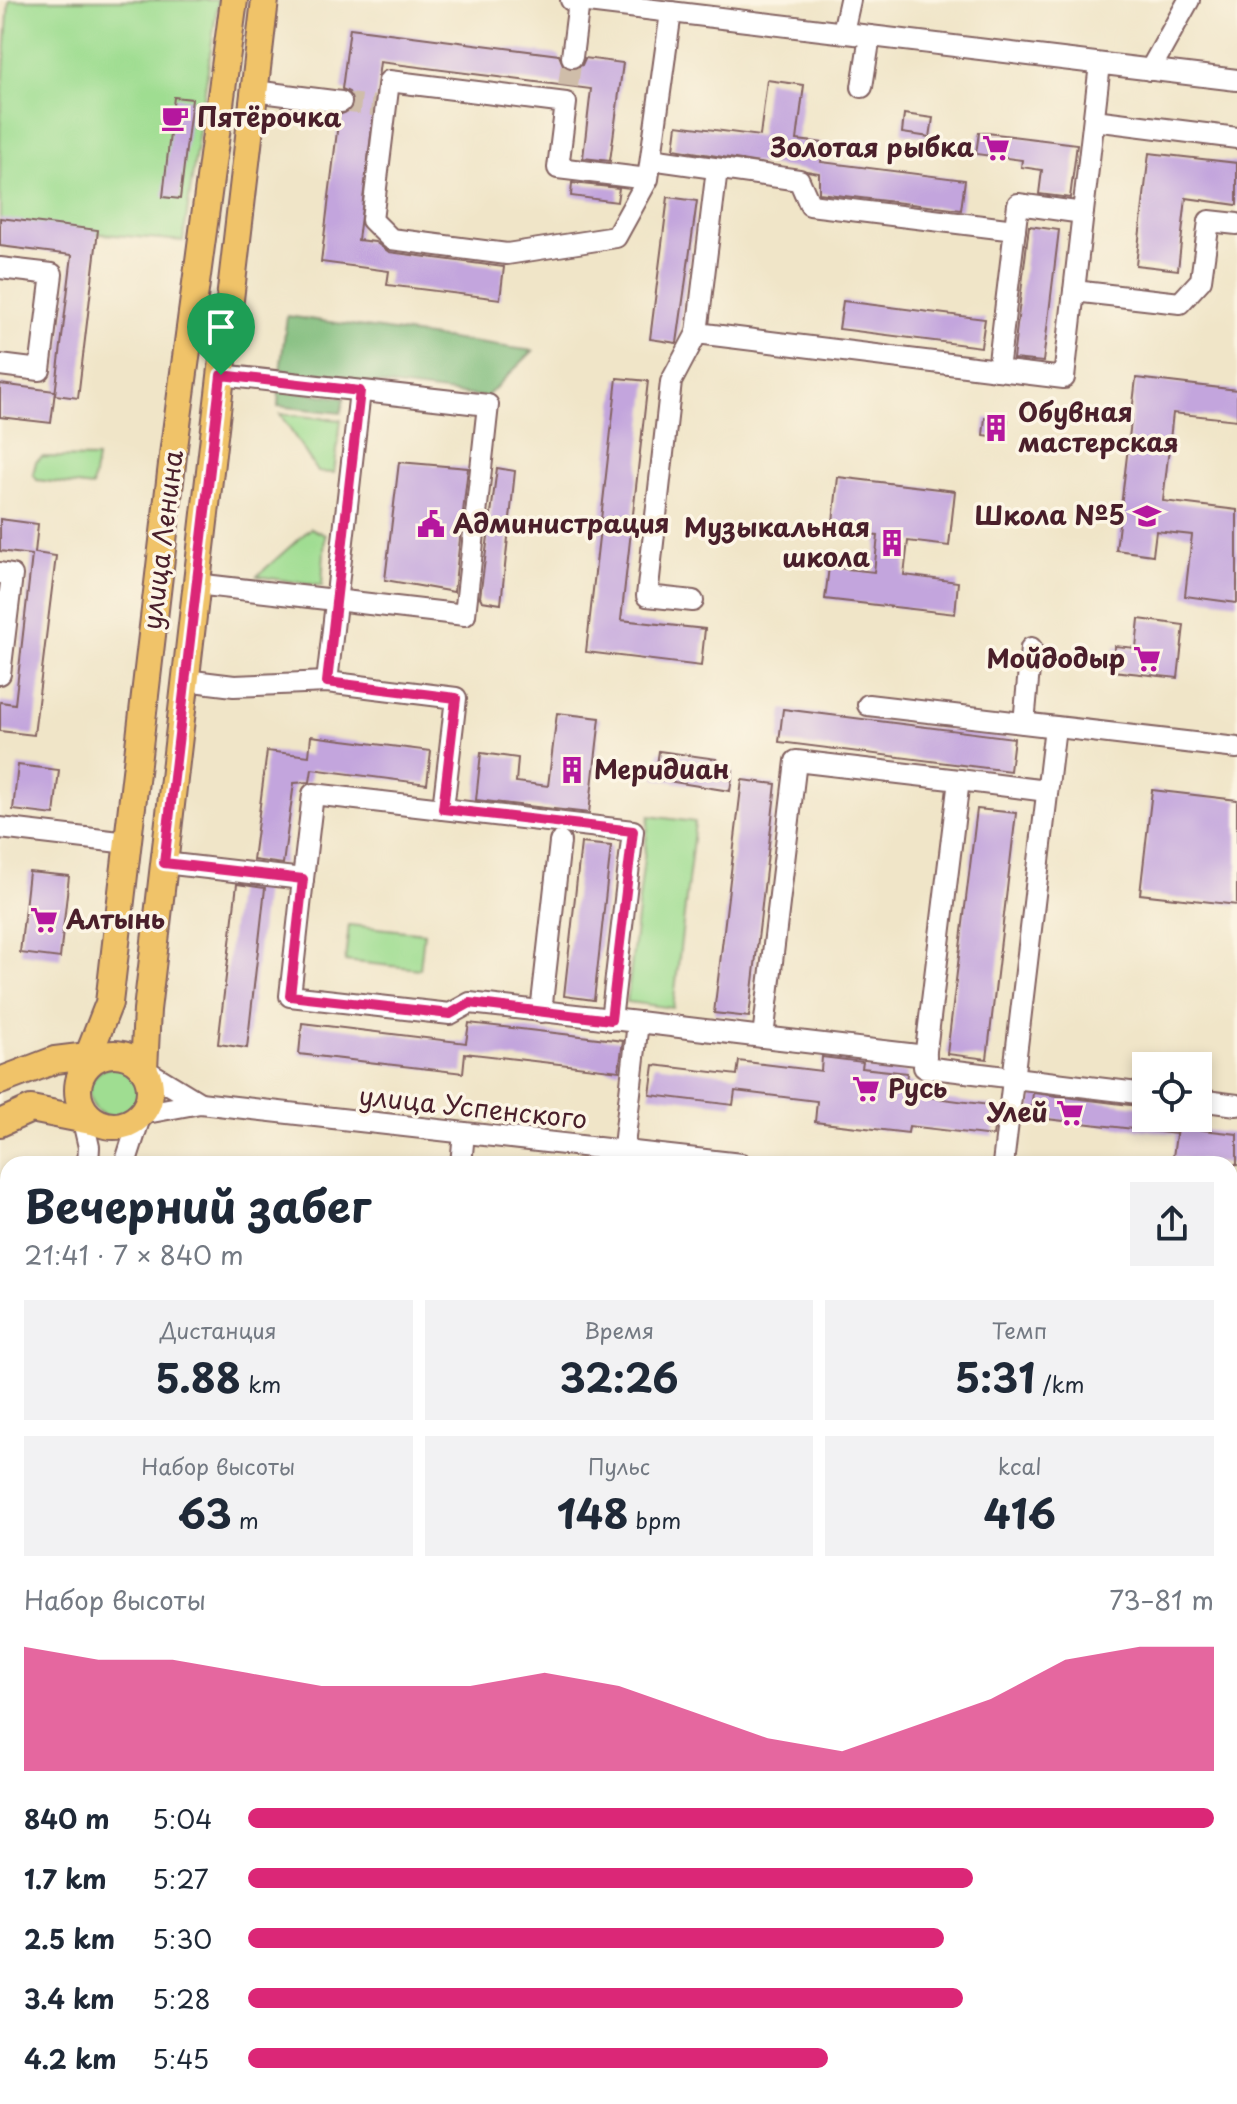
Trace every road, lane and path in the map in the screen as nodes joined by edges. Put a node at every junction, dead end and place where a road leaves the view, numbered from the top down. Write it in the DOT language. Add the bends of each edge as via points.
graph roads {
  1 [pos="234,0"];
  2 [pos="265,0"];
  3 [pos="571,0"];
  4 [pos="728,0"];
  5 [pos="850,0"];
  6 [pos="1189,0"];
  7 [pos="579,1"];
  8 [pos="671,12"];
  9 [pos="747,21"];
  10 [pos="843,32"];
  11 [pos="870,36"];
  12 [pos="572,57"];
  13 [pos="1100,64"];
  14 [pos="1150,70"];
  15 [pos="1237,80"];
  16 [pos="862,87"];
  17 [pos="254,91"];
  18 [pos="341,102"];
  19 [pos="1094,120"];
  20 [pos="1237,138"];
  21 [pos="649,169"];
  22 [pos="717,169"];
  23 [pos="1083,213"];
  24 [pos="1237,224"];
  25 [pos="1015,230"];
  26 [pos="0,268"];
  27 [pos="1074,291"];
  28 [pos="697,333"];
  29 [pos="0,365"];
  30 [pos="998,370"];
  31 [pos="221,375"];
  32 [pos="360,391"];
  33 [pos="0,573"];
  34 [pos="196,584"];
  35 [pos="337,600"];
  36 [pos="693,601"];
  37 [pos="1031,648"];
  38 [pos="0,674"];
  39 [pos="185,680"];
  40 [pos="327,682"];
  41 [pos="868,705"];
  42 [pos="1024,723"];
  43 [pos="1055,727"];
  44 [pos="1237,748"];
  45 [pos="959,780"];
  46 [pos="1047,791"];
  47 [pos="443,809"];
  48 [pos="0,828"];
  49 [pos="560,842"];
  50 [pos="128,843"];
  51 [pos="164,863"];
  52 [pos="303,879"];
  53 [pos="541,1012"];
  54 [pos="611,1020"];
  55 [pos="638,1022"];
  56 [pos="763,1037"];
  57 [pos="926,1056"];
  58 [pos="94,1062"];
  59 [pos="144,1069"];
  60 [pos="1013,1078"];
  61 [pos="0,1081"];
  62 [pos="1132,1092"];
  63 [pos="1212,1102"];
  64 [pos="200,1103"];
  65 [pos="1237,1105"];
  66 [pos="141,1114"];
  67 [pos="89,1116"];
  68 [pos="0,1123"];
  69 [pos="464,1133"];
  70 [pos="88,1156"];
  71 [pos="128,1156"];
  72 [pos="462,1156"];
  73 [pos="615,1156"];
  74 [pos="622,1156"];
  75 [pos="1004,1156"];
  1 -- 50 [label="main road, улица Ленина"];
  2 -- 17 [label="main road, улица Ленина"];
  3 -- 7 [label="street"];
  4 -- 9 [label="street"];
  5 -- 10 [label="street"];
  6 -- 14 [label="street"];
  7 -- 8 [label="street"];
  7 -- 12 [label="street"];
  8 -- 9 [label="street"];
  8 -- 21 [label="street"];
  9 -- 10 [label="street"];
  10 -- 11 [label="street"];
  11 -- 13 [label="street"];
  11 -- 16 [label="street"];
  13 -- 14 [label="street"];
  13 -- 19 [label="street"];
  14 -- 15 [label="street"];
  17 -- 18 [label="street"];
  17 -- 31 [label="main road, улица Ленина"];
  19 -- 20 [label="street"];
  19 -- 23 [label="street"];
  21 -- 21 [label="street" via="616,237 507,254 391,239 372,220 380,107 389,81 567,94 558,168"];
  21 -- 22 [label="street"];
  22 -- 25 [label="street" via="799,180 810,205"];
  22 -- 28 [label="street"];
  23 -- 25 [label="street" via="1018,204"];
  23 -- 27 [label="street"];
  24 -- 27 [label="street" via="1209,221 1201,280 1180,303"];
  25 -- 30 [label="street"];
  26 -- 29 [label="street" via="52,274 40,370"];
  27 -- 30 [label="street" via="1064,378"];
  28 -- 30 [label="street"];
  28 -- 36 [label="street" via="671,382 647,596"];
  31 -- 32 [label="street"];
  31 -- 34 [label="main road, улица Ленина"];
  32 -- 35 [label="street"];
  32 -- 35 [label="street" via="488,405 485,435 465,615"];
  33 -- 38 [label="street" via="12,575"];
  34 -- 35 [label="street"];
  34 -- 39 [label="main road, улица Ленина"];
  35 -- 40 [label="street"];
  37 -- 42 [label="street"];
  39 -- 40 [label="street" via="234,686"];
  39 -- 51 [label="main road, улица Ленина"];
  40 -- 47 [label="street" via="456,698"];
  41 -- 42 [label="street"];
  42 -- 43 [label="street"];
  43 -- 44 [label="street"];
  43 -- 46 [label="street"];
  45 -- 46 [label="street"];
  45 -- 56 [label="street" via="796,761"];
  45 -- 57 [label="street"];
  46 -- 60 [label="street"];
  47 -- 52 [label="street" via="313,794"];
  47 -- 54 [label="street" via="633,831"];
  48 -- 50 [label="street"];
  49 -- 53 [label="street"];
  50 -- 58 [label="main road, улица Ленина" via="109,1003"];
  51 -- 52 [label="street"];
  51 -- 59 [label="main road, улица Ленина"];
  52 -- 53 [label="street" via="290,996 450,1014 470,1003"];
  53 -- 54 [label="street"];
  54 -- 55 [label="street"];
  55 -- 56 [label="street"];
  55 -- 74 [label="street"];
  56 -- 57 [label="street"];
  57 -- 60 [label="street" via="924,1067"];
  58 -- 59 [label="main road" via="137,1062"];
  58 -- 61 [label="main road" via="55,1060"];
  58 -- 67 [label="main road"];
  59 -- 64 [label="street"];
  59 -- 66 [label="main road" via="151,1087"];
  60 -- 62 [label="street"];
  60 -- 75 [label="street"];
  63 -- 65 [label="street"];
  64 -- 66 [label="street"];
  64 -- 69 [label="street, улица Успенского"];
  66 -- 67 [label="main road" via="124,1125"];
  66 -- 71 [label="street"];
  67 -- 68 [label="main road" via="31,1109"];
  67 -- 70 [label="street"];
  69 -- 72 [label="street"];
  69 -- 73 [label="street, улица Успенского"];
}
